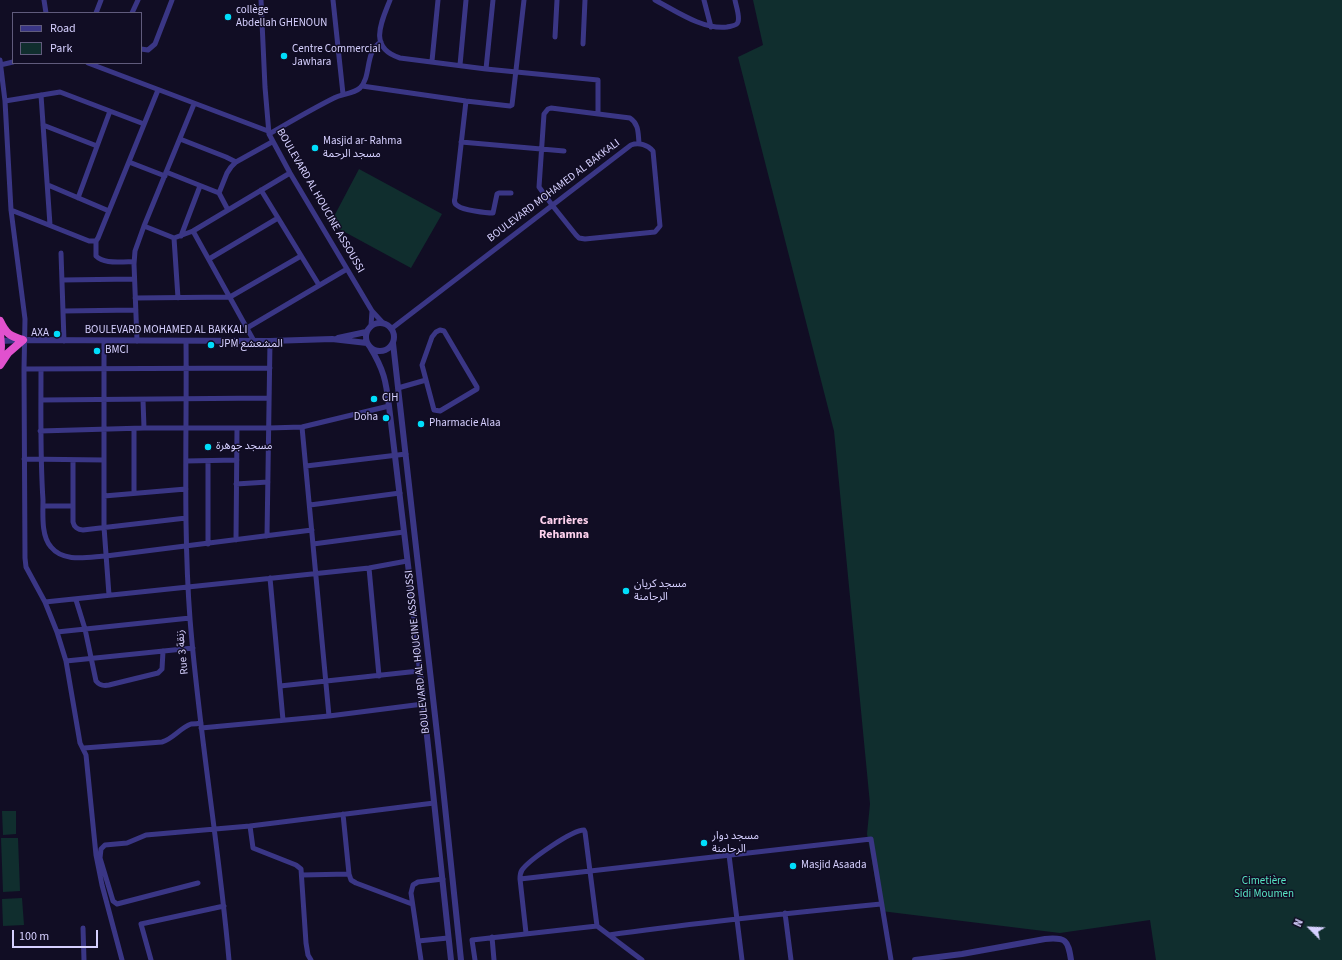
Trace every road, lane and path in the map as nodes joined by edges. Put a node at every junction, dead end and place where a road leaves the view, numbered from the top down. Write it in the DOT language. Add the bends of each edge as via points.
graph roads {
  1 [pos="44,0"];
  2 [pos="101,0"];
  3 [pos="138,0"];
  4 [pos="172,0"];
  5 [pos="262,0"];
  6 [pos="333,0"];
  7 [pos="390,0"];
  8 [pos="438,0"];
  9 [pos="466,0"];
  10 [pos="493,0"];
  11 [pos="524,0"];
  12 [pos="557,0"];
  13 [pos="585,0"];
  14 [pos="654,0"];
  15 [pos="704,0"];
  16 [pos="735,0"];
  17 [pos="46,12"];
  18 [pos="96,12"];
  19 [pos="132,12"];
  20 [pos="711,26"];
  21 [pos="555,37"];
  22 [pos="381,42"];
  23 [pos="583,44"];
  24 [pos="142,49"];
  25 [pos="432,61"];
  26 [pos="12,62"];
  27 [pos="0,63"];
  28 [pos="91,64"];
  29 [pos="460,65"];
  30 [pos="486,69"];
  31 [pos="516,71"];
  32 [pos="362,86"];
  33 [pos="158,90"];
  34 [pos="343,94"];
  35 [pos="41,95"];
  36 [pos="5,101"];
  37 [pos="466,101"];
  38 [pos="194,104"];
  39 [pos="110,111"];
  40 [pos="598,114"];
  41 [pos="144,124"];
  42 [pos="43,125"];
  43 [pos="268,133"];
  44 [pos="180,139"];
  45 [pos="272,142"];
  46 [pos="461,142"];
  47 [pos="639,143"];
  48 [pos="97,146"];
  49 [pos="542,149"];
  50 [pos="564,151"];
  51 [pos="129,162"];
  52 [pos="236,162"];
  53 [pos="290,173"];
  54 [pos="166,174"];
  55 [pos="48,185"];
  56 [pos="200,186"];
  57 [pos="261,190"];
  58 [pos="219,193"];
  59 [pos="511,193"];
  60 [pos="78,198"];
  61 [pos="552,205"];
  62 [pos="11,210"];
  63 [pos="228,210"];
  64 [pos="109,211"];
  65 [pos="278,218"];
  66 [pos="50,225"];
  67 [pos="144,226"];
  68 [pos="193,231"];
  69 [pos="181,236"];
  70 [pos="174,238"];
  71 [pos="96,241"];
  72 [pos="61,253"];
  73 [pos="301,256"];
  74 [pos="209,259"];
  75 [pos="134,262"];
  76 [pos="347,269"];
  77 [pos="134,278"];
  78 [pos="62,280"];
  79 [pos="319,285"];
  80 [pos="230,297"];
  81 [pos="135,298"];
  82 [pos="178,298"];
  83 [pos="136,310"];
  84 [pos="63,311"];
  85 [pos="372,311"];
  86 [pos="0,321"];
  87 [pos="383,323"];
  88 [pos="371,326"];
  89 [pos="247,328"];
  90 [pos="391,329"];
  91 [pos="366,332"];
  92 [pos="0,339"];
  93 [pos="332,339"];
  94 [pos="24,340"];
  95 [pos="64,340"];
  96 [pos="137,340"];
  97 [pos="104,341"];
  98 [pos="186,341"];
  99 [pos="254,341"];
  100 [pos="270,341"];
  101 [pos="393,343"];
  102 [pos="368,345"];
  103 [pos="0,360"];
  104 [pos="0,364"];
  105 [pos="186,368"];
  106 [pos="270,368"];
  107 [pos="24,369"];
  108 [pos="41,369"];
  109 [pos="104,369"];
  110 [pos="426,380"];
  111 [pos="398,388"];
  112 [pos="269,398"];
  113 [pos="186,399"];
  114 [pos="41,400"];
  115 [pos="104,400"];
  116 [pos="143,400"];
  117 [pos="389,406"];
  118 [pos="302,427"];
  119 [pos="144,428"];
  120 [pos="186,428"];
  121 [pos="237,428"];
  122 [pos="269,428"];
  123 [pos="105,429"];
  124 [pos="134,429"];
  125 [pos="40,431"];
  126 [pos="406,454"];
  127 [pos="395,455"];
  128 [pos="24,459"];
  129 [pos="40,460"];
  130 [pos="73,460"];
  131 [pos="104,460"];
  132 [pos="237,460"];
  133 [pos="186,461"];
  134 [pos="208,461"];
  135 [pos="306,466"];
  136 [pos="268,482"];
  137 [pos="236,484"];
  138 [pos="186,488"];
  139 [pos="134,493"];
  140 [pos="400,493"];
  141 [pos="104,496"];
  142 [pos="310,505"];
  143 [pos="43,506"];
  144 [pos="73,506"];
  145 [pos="186,518"];
  146 [pos="104,527"];
  147 [pos="312,530"];
  148 [pos="404,532"];
  149 [pos="267,536"];
  150 [pos="236,540"];
  151 [pos="208,544"];
  152 [pos="313,544"];
  153 [pos="186,546"];
  154 [pos="106,556"];
  155 [pos="407,561"];
  156 [pos="369,568"];
  157 [pos="316,573"];
  158 [pos="270,578"];
  159 [pos="189,587"];
  160 [pos="110,595"];
  161 [pos="76,600"];
  162 [pos="45,602"];
  163 [pos="190,618"];
  164 [pos="85,629"];
  165 [pos="57,632"];
  166 [pos="193,648"];
  167 [pos="163,651"];
  168 [pos="91,659"];
  169 [pos="66,661"];
  170 [pos="419,671"];
  171 [pos="378,676"];
  172 [pos="326,681"];
  173 [pos="280,686"];
  174 [pos="423,704"];
  175 [pos="329,716"];
  176 [pos="283,720"];
  177 [pos="201,726"];
  178 [pos="84,748"];
  179 [pos="434,802"];
  180 [pos="343,814"];
  181 [pos="250,826"];
  182 [pos="215,829"];
  183 [pos="729,855"];
  184 [pos="590,870"];
  185 [pos="349,874"];
  186 [pos="302,875"];
  187 [pos="443,879"];
  188 [pos="520,879"];
  189 [pos="198,883"];
  190 [pos="412,904"];
  191 [pos="881,904"];
  192 [pos="224,906"];
  193 [pos="785,913"];
  194 [pos="736,919"];
  195 [pos="597,926"];
  196 [pos="83,928"];
  197 [pos="526,933"];
  198 [pos="609,935"];
  199 [pos="492,937"];
  200 [pos="448,938"];
  201 [pos="418,941"];
  202 [pos="962,957"];
  203 [pos="84,960"];
  204 [pos="122,960"];
  205 [pos="151,960"];
  206 [pos="229,960"];
  207 [pos="311,960"];
  208 [pos="421,960"];
  209 [pos="451,960"];
  210 [pos="461,960"];
  211 [pos="475,960"];
  212 [pos="494,960"];
  213 [pos="642,960"];
  214 [pos="742,960"];
  215 [pos="791,960"];
  216 [pos="891,960"];
  217 [pos="915,960"];
  218 [pos="1071,960"];
  1 -- 17 [label="street"];
  2 -- 18 [label="street"];
  3 -- 19 [label="street"];
  4 -- 24 [label="street" via="155,44 148,50"];
  5 -- 43 [label="street, BOULEVARD AL HOUCINE ASSOUSSI"];
  6 -- 34 [label="street"];
  7 -- 22 [label="street" via="381,24"];
  8 -- 25 [label="street"];
  9 -- 29 [label="street"];
  10 -- 30 [label="street"];
  11 -- 31 [label="street"];
  12 -- 21 [label="street"];
  13 -- 23 [label="street"];
  14 -- 20 [label="street"];
  15 -- 20 [label="street"];
  16 -- 20 [label="street" via="739,19 736,24 726,27"];
  22 -- 25 [label="street" via="386,51 400,58"];
  22 -- 32 [label="street" via="373,50"];
  25 -- 29 [label="street"];
  26 -- 27 [label="street"];
  27 -- 36 [label="street"];
  28 -- 33 [label="street"];
  29 -- 30 [label="street"];
  30 -- 31 [label="street"];
  31 -- 37 [label="street" via="512,105"];
  31 -- 40 [label="street" via="598,80"];
  32 -- 34 [label="street" via="356,91"];
  32 -- 37 [label="street"];
  33 -- 38 [label="street"];
  33 -- 41 [label="street"];
  34 -- 43 [label="street"];
  35 -- 36 [label="street"];
  35 -- 39 [label="street" via="60,92"];
  35 -- 42 [label="street"];
  36 -- 62 [label="street"];
  37 -- 46 [label="street"];
  38 -- 43 [label="street"];
  38 -- 44 [label="street"];
  39 -- 41 [label="street"];
  39 -- 48 [label="street"];
  40 -- 47 [label="street" via="626,117 634,121 638,128"];
  40 -- 49 [label="street" via="548,109 544,114"];
  41 -- 51 [label="street"];
  42 -- 48 [label="street"];
  42 -- 55 [label="street"];
  43 -- 45 [label="street, BOULEVARD AL HOUCINE ASSOUSSI"];
  44 -- 52 [label="street"];
  44 -- 54 [label="street"];
  45 -- 52 [label="street"];
  45 -- 53 [label="street, BOULEVARD AL HOUCINE ASSOUSSI"];
  46 -- 49 [label="street"];
  46 -- 59 [label="street" via="454,202 456,205 493,213 497,194"];
  47 -- 61 [label="street, BOULEVARD MOHAMED AL BAKKALI" via="632,144"];
  47 -- 61 [label="street, BOULEVARD MOHAMED AL BAKKALI" via="653,151 660,226 655,232 582,239"];
  48 -- 60 [label="street"];
  49 -- 50 [label="street"];
  49 -- 61 [label="street" via="539,186"];
  51 -- 54 [label="street"];
  51 -- 64 [label="street"];
  52 -- 58 [label="street" via="227,173"];
  53 -- 57 [label="street"];
  53 -- 76 [label="street, BOULEVARD AL HOUCINE ASSOUSSI"];
  54 -- 56 [label="street"];
  54 -- 67 [label="street"];
  55 -- 60 [label="street"];
  55 -- 66 [label="street"];
  56 -- 58 [label="street"];
  56 -- 69 [label="street"];
  57 -- 63 [label="street"];
  57 -- 65 [label="street"];
  58 -- 63 [label="street"];
  60 -- 64 [label="street"];
  61 -- 90 [label="street, BOULEVARD MOHAMED AL BAKKALI"];
  62 -- 66 [label="street"];
  62 -- 94 [label="street" via="25,311"];
  63 -- 68 [label="street"];
  64 -- 71 [label="street"];
  65 -- 73 [label="street"];
  65 -- 74 [label="street"];
  66 -- 71 [label="street" via="89,241"];
  67 -- 70 [label="street"];
  67 -- 75 [label="street"];
  68 -- 69 [label="street"];
  68 -- 74 [label="street"];
  69 -- 70 [label="street"];
  70 -- 82 [label="street"];
  71 -- 75 [label="street" via="96,256 100,259"];
  72 -- 78 [label="street"];
  73 -- 79 [label="street"];
  73 -- 80 [label="street"];
  74 -- 80 [label="street"];
  75 -- 77 [label="street"];
  76 -- 79 [label="street"];
  76 -- 85 [label="street, BOULEVARD AL HOUCINE ASSOUSSI"];
  77 -- 78 [label="street"];
  77 -- 81 [label="street"];
  78 -- 84 [label="street"];
  79 -- 89 [label="street"];
  80 -- 82 [label="street"];
  80 -- 89 [label="street"];
  81 -- 82 [label="street"];
  81 -- 83 [label="street"];
  83 -- 84 [label="street"];
  83 -- 96 [label="street"];
  84 -- 95 [label="street"];
  85 -- 87 [label="street, BOULEVARD AL HOUCINE ASSOUSSI"];
  85 -- 88 [label="street"];
  86 -- 94 [label="highway" via="8,334"];
  87 -- 88 [label="street"];
  87 -- 90 [label="street"];
  88 -- 91 [label="street"];
  89 -- 99 [label="street"];
  90 -- 101 [label="street"];
  91 -- 93 [label="street, BOULEVARD MOHAMED AL BAKKALI"];
  91 -- 102 [label="street"];
  92 -- 94 [label="street, BOULEVARD MOHAMED AL BAKKALI"];
  92 -- 103 [label="highway"];
  93 -- 100 [label="street, BOULEVARD MOHAMED AL BAKKALI"];
  93 -- 102 [label="street, BOULEVARD MOHAMED AL BAKKALI"];
  94 -- 95 [label="street, BOULEVARD MOHAMED AL BAKKALI"];
  94 -- 104 [label="highway" via="8,353"];
  94 -- 107 [label="street"];
  95 -- 97 [label="street, BOULEVARD MOHAMED AL BAKKALI"];
  96 -- 97 [label="street, BOULEVARD MOHAMED AL BAKKALI"];
  96 -- 98 [label="street, BOULEVARD MOHAMED AL BAKKALI"];
  97 -- 109 [label="street"];
  98 -- 99 [label="street, BOULEVARD MOHAMED AL BAKKALI"];
  98 -- 105 [label="street, Rue 3 زنقة"];
  99 -- 100 [label="street, BOULEVARD MOHAMED AL BAKKALI"];
  100 -- 106 [label="street"];
  101 -- 102 [label="street" via="384,351 376,351"];
  101 -- 111 [label="street, BOULEVARD AL HOUCINE ASSOUSSI"];
  102 -- 117 [label="street, BOULEVARD AL HOUCINE ASSOUSSI" via="384,374"];
  105 -- 106 [label="street"];
  105 -- 109 [label="street"];
  105 -- 113 [label="street, Rue 3 زنقة"];
  106 -- 112 [label="street"];
  107 -- 108 [label="street"];
  107 -- 128 [label="street"];
  108 -- 109 [label="street"];
  108 -- 114 [label="street"];
  109 -- 115 [label="street"];
  110 -- 110 [label="street" via="436,411 477,390 442,330 434,334 423,362"];
  110 -- 111 [label="street"];
  111 -- 126 [label="street, BOULEVARD AL HOUCINE ASSOUSSI"];
  112 -- 113 [label="street"];
  112 -- 122 [label="street"];
  113 -- 116 [label="street"];
  113 -- 120 [label="street, Rue 3 زنقة"];
  114 -- 115 [label="street"];
  114 -- 125 [label="street"];
  115 -- 116 [label="street"];
  115 -- 123 [label="street"];
  116 -- 119 [label="street"];
  117 -- 118 [label="street"];
  117 -- 127 [label="street, BOULEVARD AL HOUCINE ASSOUSSI"];
  118 -- 122 [label="street"];
  118 -- 135 [label="street"];
  119 -- 120 [label="street"];
  119 -- 124 [label="street"];
  120 -- 121 [label="street"];
  120 -- 133 [label="street, Rue 3 زنقة"];
  121 -- 122 [label="street"];
  121 -- 132 [label="street"];
  122 -- 136 [label="street"];
  123 -- 124 [label="street"];
  123 -- 125 [label="street"];
  123 -- 131 [label="street"];
  124 -- 139 [label="street"];
  125 -- 129 [label="street"];
  126 -- 127 [label="street"];
  126 -- 210 [label="street, BOULEVARD AL HOUCINE ASSOUSSI"];
  127 -- 135 [label="street"];
  127 -- 140 [label="street, BOULEVARD AL HOUCINE ASSOUSSI"];
  128 -- 129 [label="street"];
  128 -- 162 [label="street" via="25,562"];
  129 -- 130 [label="street"];
  129 -- 143 [label="street"];
  130 -- 131 [label="street"];
  130 -- 144 [label="street"];
  131 -- 141 [label="street"];
  132 -- 134 [label="street"];
  132 -- 137 [label="street"];
  133 -- 134 [label="street"];
  133 -- 138 [label="street, Rue 3 زنقة"];
  134 -- 151 [label="street"];
  135 -- 142 [label="street"];
  136 -- 137 [label="street"];
  136 -- 149 [label="street"];
  137 -- 150 [label="street"];
  138 -- 139 [label="street"];
  138 -- 145 [label="street, Rue 3 زنقة"];
  139 -- 141 [label="street"];
  140 -- 142 [label="street"];
  140 -- 148 [label="street, BOULEVARD AL HOUCINE ASSOUSSI"];
  141 -- 146 [label="street"];
  142 -- 147 [label="street"];
  143 -- 144 [label="street"];
  143 -- 154 [label="street" via="47,540 56,552 74,558"];
  144 -- 146 [label="street" via="73,524 77,528 81,530"];
  145 -- 146 [label="street"];
  145 -- 153 [label="street, Rue 3 زنقة"];
  146 -- 154 [label="street"];
  147 -- 149 [label="street"];
  147 -- 152 [label="street"];
  148 -- 152 [label="street"];
  148 -- 155 [label="street, BOULEVARD AL HOUCINE ASSOUSSI"];
  149 -- 150 [label="street"];
  150 -- 151 [label="street"];
  151 -- 153 [label="street"];
  152 -- 157 [label="street"];
  153 -- 154 [label="street"];
  153 -- 159 [label="street, Rue 3 زنقة"];
  154 -- 160 [label="street"];
  155 -- 156 [label="street"];
  155 -- 170 [label="street, BOULEVARD AL HOUCINE ASSOUSSI"];
  156 -- 157 [label="street"];
  156 -- 171 [label="street"];
  157 -- 158 [label="street"];
  157 -- 172 [label="street"];
  158 -- 159 [label="street"];
  158 -- 173 [label="street"];
  159 -- 160 [label="street"];
  159 -- 163 [label="street, Rue 3 زنقة"];
  160 -- 161 [label="street"];
  161 -- 162 [label="street"];
  161 -- 164 [label="street"];
  162 -- 165 [label="street"];
  163 -- 164 [label="street"];
  163 -- 166 [label="street, Rue 3 زنقة"];
  164 -- 165 [label="street"];
  164 -- 168 [label="street"];
  165 -- 169 [label="street"];
  166 -- 167 [label="street"];
  166 -- 177 [label="street, Rue 3 زنقة"];
  167 -- 168 [label="street"];
  167 -- 168 [label="street" via="160,672 105,686 96,681"];
  168 -- 169 [label="street"];
  169 -- 178 [label="street" via="80,743"];
  170 -- 171 [label="street"];
  170 -- 174 [label="street, BOULEVARD AL HOUCINE ASSOUSSI"];
  171 -- 172 [label="street"];
  172 -- 173 [label="street"];
  172 -- 175 [label="street"];
  173 -- 176 [label="street"];
  174 -- 175 [label="street"];
  174 -- 179 [label="street, BOULEVARD AL HOUCINE ASSOUSSI"];
  175 -- 176 [label="street"];
  176 -- 177 [label="street"];
  177 -- 178 [label="street" via="191,724 162,742"];
  177 -- 182 [label="street, Rue 3 زنقة"];
  178 -- 204 [label="street" via="96,855"];
  179 -- 180 [label="street"];
  179 -- 187 [label="street, BOULEVARD AL HOUCINE ASSOUSSI"];
  180 -- 181 [label="street"];
  180 -- 185 [label="street"];
  181 -- 182 [label="street"];
  181 -- 186 [label="street" via="253,848 298,866"];
  182 -- 189 [label="street" via="146,835 126,843 105,845 101,849 100,858 113,901 117,904"];
  182 -- 192 [label="street, Rue 3 زنقة"];
  183 -- 184 [label="street"];
  183 -- 191 [label="street" via="871,839"];
  183 -- 194 [label="street"];
  184 -- 188 [label="street"];
  184 -- 188 [label="street" via="585,832 582,830 531,861 522,870"];
  184 -- 195 [label="street"];
  185 -- 186 [label="street"];
  185 -- 190 [label="street" via="356,884"];
  186 -- 207 [label="street" via="306,943"];
  187 -- 190 [label="street" via="416,882 411,890"];
  187 -- 200 [label="street, BOULEVARD AL HOUCINE ASSOUSSI"];
  188 -- 197 [label="street"];
  190 -- 201 [label="street"];
  191 -- 193 [label="street"];
  191 -- 216 [label="street"];
  192 -- 205 [label="street" via="141,924"];
  192 -- 206 [label="street, Rue 3 زنقة"];
  193 -- 194 [label="street"];
  193 -- 215 [label="street"];
  194 -- 198 [label="street"];
  194 -- 214 [label="street"];
  195 -- 197 [label="street"];
  195 -- 198 [label="street"];
  196 -- 203 [label="street"];
  197 -- 199 [label="street"];
  198 -- 213 [label="street"];
  199 -- 211 [label="street" via="472,940"];
  199 -- 212 [label="street"];
  200 -- 201 [label="street"];
  200 -- 209 [label="street, BOULEVARD AL HOUCINE ASSOUSSI"];
  201 -- 208 [label="street"];
  202 -- 217 [label="street"];
  202 -- 218 [label="street" via="1054,938 1063,940 1068,945"];
}
